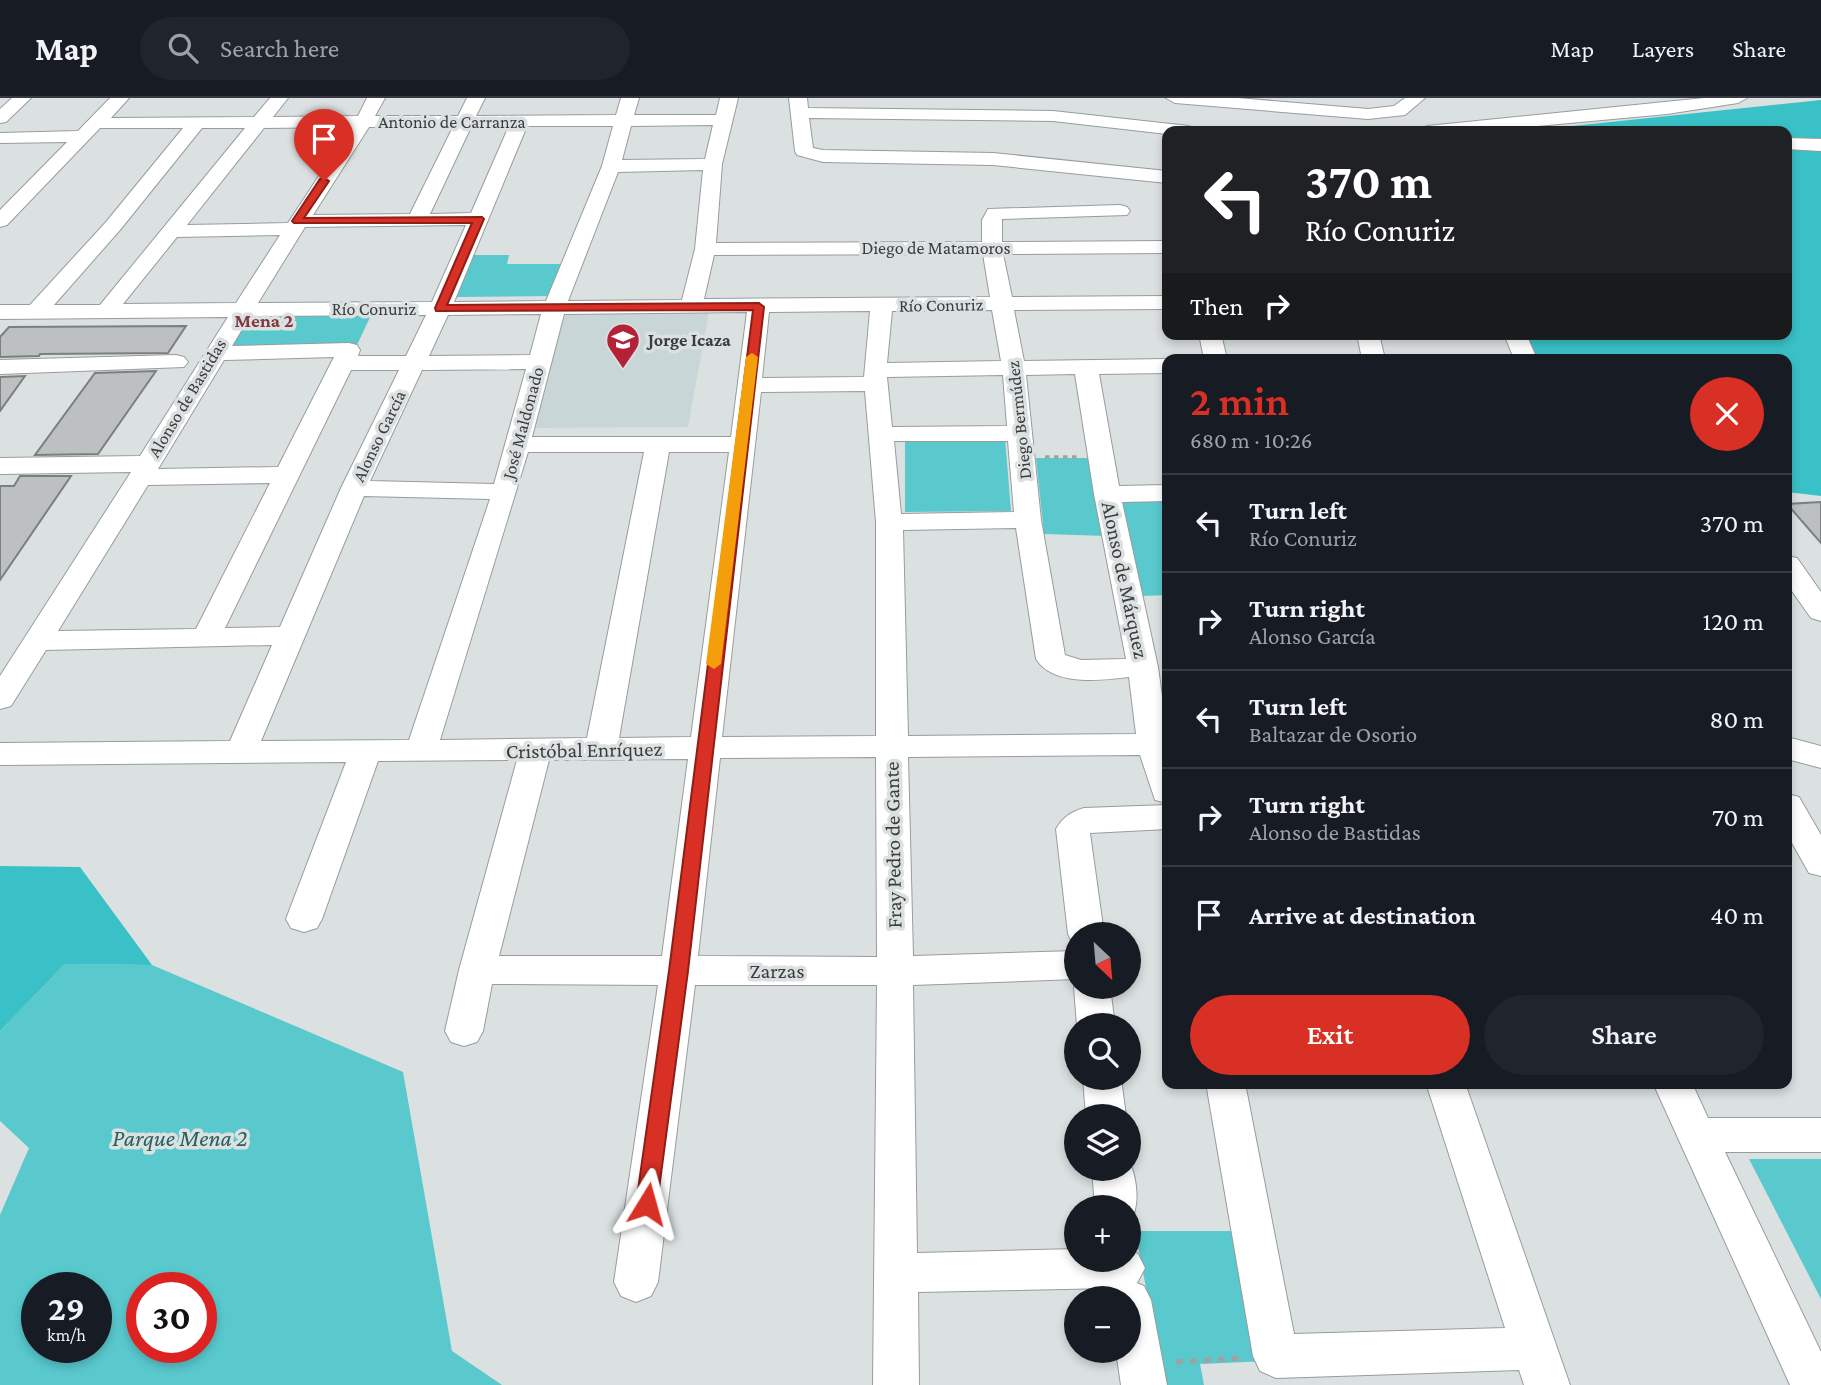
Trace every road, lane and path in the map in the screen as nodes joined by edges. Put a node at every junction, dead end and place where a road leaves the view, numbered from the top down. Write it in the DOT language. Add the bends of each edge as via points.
graph roads {
  1 [pos="22,98"];
  2 [pos="120,98"];
  3 [pos="279,98"];
  4 [pos="376,98"];
  5 [pos="476,98"];
  6 [pos="630,98"];
  7 [pos="729,98"];
  8 [pos="1175,98"];
  9 [pos="1416,98"];
  10 [pos="1738,98"];
  11 [pos="799,106"];
  12 [pos="0,118"];
  13 [pos="724,120"];
  14 [pos="364,121"];
  15 [pos="625,121"];
  16 [pos="260,122"];
  17 [pos="464,122"];
  18 [pos="520,122"];
  19 [pos="197,123"];
  20 [pos="1451,126"];
  21 [pos="1162,128"];
  22 [pos="90,130"];
  23 [pos="0,138"];
  24 [pos="1792,144"];
  25 [pos="1821,145"];
  26 [pos="713,164"];
  27 [pos="611,166"];
  28 [pos="1162,176"];
  29 [pos="1120,211"];
  30 [pos="479,219"];
  31 [pos="0,221"];
  32 [pos="416,221"];
  33 [pos="295,225"];
  34 [pos="113,226"];
  35 [pos="174,228"];
  36 [pos="1162,247"];
  37 [pos="992,248"];
  38 [pos="705,249"];
  39 [pos="1162,302"];
  40 [pos="1003,304"];
  41 [pos="691,306"];
  42 [pos="881,306"];
  43 [pos="759,307"];
  44 [pos="440,308"];
  45 [pos="554,308"];
  46 [pos="241,309"];
  47 [pos="36,312"];
  48 [pos="105,312"];
  49 [pos="3,316"];
  50 [pos="215,353"];
  51 [pos="176,362"];
  52 [pos="540,362"];
  53 [pos="342,363"];
  54 [pos="414,363"];
  55 [pos="1086,366"];
  56 [pos="1162,366"];
  57 [pos="0,367"];
  58 [pos="1014,367"];
  59 [pos="876,377"];
  60 [pos="748,385"];
  61 [pos="883,434"];
  62 [pos="740,444"];
  63 [pos="517,445"];
  64 [pos="1022,445"];
  65 [pos="658,446"];
  66 [pos="1101,457"];
  67 [pos="0,466"];
  68 [pos="144,470"];
  69 [pos="288,475"];
  70 [pos="354,488"];
  71 [pos="505,492"];
  72 [pos="1162,493"];
  73 [pos="1107,494"];
  74 [pos="1028,520"];
  75 [pos="889,522"];
  76 [pos="1792,571"];
  77 [pos="1821,612"];
  78 [pos="292,636"];
  79 [pos="206,637"];
  80 [pos="38,640"];
  81 [pos="1143,667"];
  82 [pos="0,699"];
  83 [pos="1160,744"];
  84 [pos="892,747"];
  85 [pos="704,748"];
  86 [pos="1792,749"];
  87 [pos="536,750"];
  88 [pos="601,750"];
  89 [pos="421,751"];
  90 [pos="240,752"];
  91 [pos="366,752"];
  92 [pos="0,754"];
  93 [pos="1821,757"];
  94 [pos="1792,814"];
  95 [pos="1162,817"];
  96 [pos="1821,864"];
  97 [pos="304,919"];
  98 [pos="1085,922"];
  99 [pos="1064,965"];
  100 [pos="477,970"];
  101 [pos="678,971"];
  102 [pos="895,971"];
  103 [pos="464,1031"];
  104 [pos="1226,1089"];
  105 [pos="1447,1089"];
  106 [pos="1675,1089"];
  107 [pos="1696,1135"];
  108 [pos="1821,1135"];
  109 [pos="895,1273"];
  110 [pos="636,1282"];
  111 [pos="1126,1282"];
  112 [pos="1276,1356"];
  113 [pos="1541,1366"];
  114 [pos="1142,1375"];
  115 [pos="896,1385"];
  116 [pos="1813,1385"];
  1 -- 12 [label="street"];
  2 -- 22 [label="street"];
  3 -- 16 [label="street"];
  4 -- 14 [label="street, Alonso de Bastidas"];
  5 -- 17 [label="street"];
  6 -- 15 [label="street, José Maldonado"];
  7 -- 13 [label="street"];
  8 -- 9 [label="street" via="1368,114 1399,111"];
  10 -- 20 [label="street" via="1667,109 1490,118"];
  11 -- 21 [label="street" via="1027,115"];
  11 -- 28 [label="street" via="804,150 824,156 993,159"];
  13 -- 15 [label="street, Antonio de Carranza"];
  13 -- 26 [label="street"];
  14 -- 16 [label="street, Antonio de Carranza"];
  14 -- 17 [label="street, Antonio de Carranza"];
  14 -- 33 [label="street, Alonso de Bastidas"];
  15 -- 18 [label="street, Antonio de Carranza"];
  15 -- 27 [label="street, José Maldonado"];
  16 -- 19 [label="street, Antonio de Carranza"];
  16 -- 35 [label="street"];
  17 -- 18 [label="street, Antonio de Carranza"];
  17 -- 32 [label="street"];
  18 -- 30 [label="street, Alonso García"];
  19 -- 22 [label="street, Antonio de Carranza"];
  19 -- 34 [label="street"];
  22 -- 23 [label="street, Antonio de Carranza"];
  22 -- 31 [label="street"];
  24 -- 25 [label="street"];
  26 -- 27 [label="street"];
  26 -- 38 [label="street"];
  27 -- 45 [label="street, José Maldonado"];
  29 -- 37 [label="street, Diego Bermúdez" via="995,213"];
  30 -- 32 [label="street"];
  30 -- 44 [label="street, Alonso García"];
  32 -- 33 [label="street"];
  33 -- 35 [label="street"];
  33 -- 46 [label="street, Alonso de Bastidas"];
  34 -- 35 [label="street"];
  34 -- 47 [label="street"];
  35 -- 48 [label="street"];
  36 -- 37 [label="street, Diego de Matamoros"];
  37 -- 38 [label="street, Diego de Matamoros"];
  37 -- 40 [label="street, Diego Bermúdez"];
  38 -- 41 [label="street"];
  39 -- 40 [label="street, Río Conuriz"];
  40 -- 42 [label="street, Río Conuriz"];
  40 -- 58 [label="street, Diego Bermúdez"];
  41 -- 43 [label="street, Río Conuriz"];
  41 -- 45 [label="street, Río Conuriz"];
  42 -- 43 [label="street, Río Conuriz"];
  42 -- 59 [label="street, Fray Pedro de Gante"];
  43 -- 60 [label="street"];
  44 -- 45 [label="street, Río Conuriz"];
  44 -- 46 [label="street, Río Conuriz"];
  44 -- 54 [label="street, Alonso García"];
  45 -- 52 [label="street, José Maldonado"];
  46 -- 48 [label="street, Río Conuriz"];
  46 -- 50 [label="street, Alonso de Bastidas"];
  47 -- 48 [label="street, Río Conuriz"];
  47 -- 49 [label="street, Río Conuriz"];
  50 -- 53 [label="street" via="349,350"];
  50 -- 68 [label="street, Alonso de Bastidas"];
  51 -- 57 [label="street"];
  52 -- 54 [label="street"];
  52 -- 63 [label="street, José Maldonado"];
  53 -- 54 [label="street"];
  53 -- 69 [label="street"];
  54 -- 70 [label="street, Alonso García"];
  55 -- 56 [label="street"];
  55 -- 58 [label="street"];
  55 -- 66 [label="street, Alonso de Márquez"];
  58 -- 59 [label="street"];
  58 -- 64 [label="street, Diego Bermúdez"];
  59 -- 60 [label="street"];
  59 -- 61 [label="street, Fray Pedro de Gante"];
  60 -- 62 [label="street"];
  61 -- 64 [label="street"];
  61 -- 75 [label="street, Fray Pedro de Gante"];
  62 -- 65 [label="street"];
  62 -- 85 [label="street"];
  63 -- 65 [label="street"];
  63 -- 71 [label="street, José Maldonado"];
  64 -- 66 [label="path"];
  64 -- 74 [label="street, Diego Bermúdez"];
  65 -- 88 [label="street"];
  66 -- 73 [label="street, Alonso de Márquez"];
  67 -- 68 [label="street"];
  68 -- 69 [label="street"];
  68 -- 80 [label="street, Alonso de Bastidas"];
  69 -- 79 [label="street"];
  70 -- 71 [label="street"];
  70 -- 78 [label="street, Alonso García"];
  71 -- 89 [label="street, José Maldonado"];
  72 -- 73 [label="street"];
  73 -- 81 [label="street, Alonso de Márquez"];
  74 -- 75 [label="street"];
  74 -- 81 [label="street, Diego Bermúdez" via="1051,659 1071,670"];
  75 -- 84 [label="street, Fray Pedro de Gante"];
  76 -- 77 [label="street"];
  78 -- 79 [label="street"];
  78 -- 90 [label="street, Alonso García"];
  79 -- 80 [label="street"];
  80 -- 82 [label="street, Alonso de Bastidas"];
  81 -- 83 [label="street, Alonso de Márquez"];
  83 -- 84 [label="street, Cristóbal Enríquez"];
  84 -- 85 [label="street, Cristóbal Enríquez"];
  84 -- 102 [label="street, Fray Pedro de Gante"];
  85 -- 88 [label="street, Cristóbal Enríquez"];
  85 -- 101 [label="street"];
  86 -- 93 [label="street"];
  87 -- 88 [label="street, Cristóbal Enríquez"];
  87 -- 89 [label="street, Cristóbal Enríquez"];
  87 -- 100 [label="street"];
  89 -- 91 [label="street, Cristóbal Enríquez"];
  90 -- 91 [label="street, Cristóbal Enríquez"];
  90 -- 92 [label="street, Cristóbal Enríquez"];
  91 -- 97 [label="street"];
  94 -- 96 [label="street"];
  95 -- 98 [label="street" via="1076,824"];
  99 -- 102 [label="street, Zarzas"];
  100 -- 101 [label="street, Zarzas"];
  100 -- 103 [label="street"];
  101 -- 102 [label="street, Zarzas"];
  101 -- 110 [label="street"];
  102 -- 109 [label="street, Fray Pedro de Gante"];
  104 -- 112 [label="street"];
  105 -- 113 [label="street"];
  106 -- 107 [label="street"];
  107 -- 108 [label="street"];
  107 -- 116 [label="street"];
  109 -- 111 [label="street"];
  109 -- 115 [label="street, Fray Pedro de Gante"];
  111 -- 114 [label="street"];
  112 -- 113 [label="street"];
  112 -- 114 [label="path"];
}
